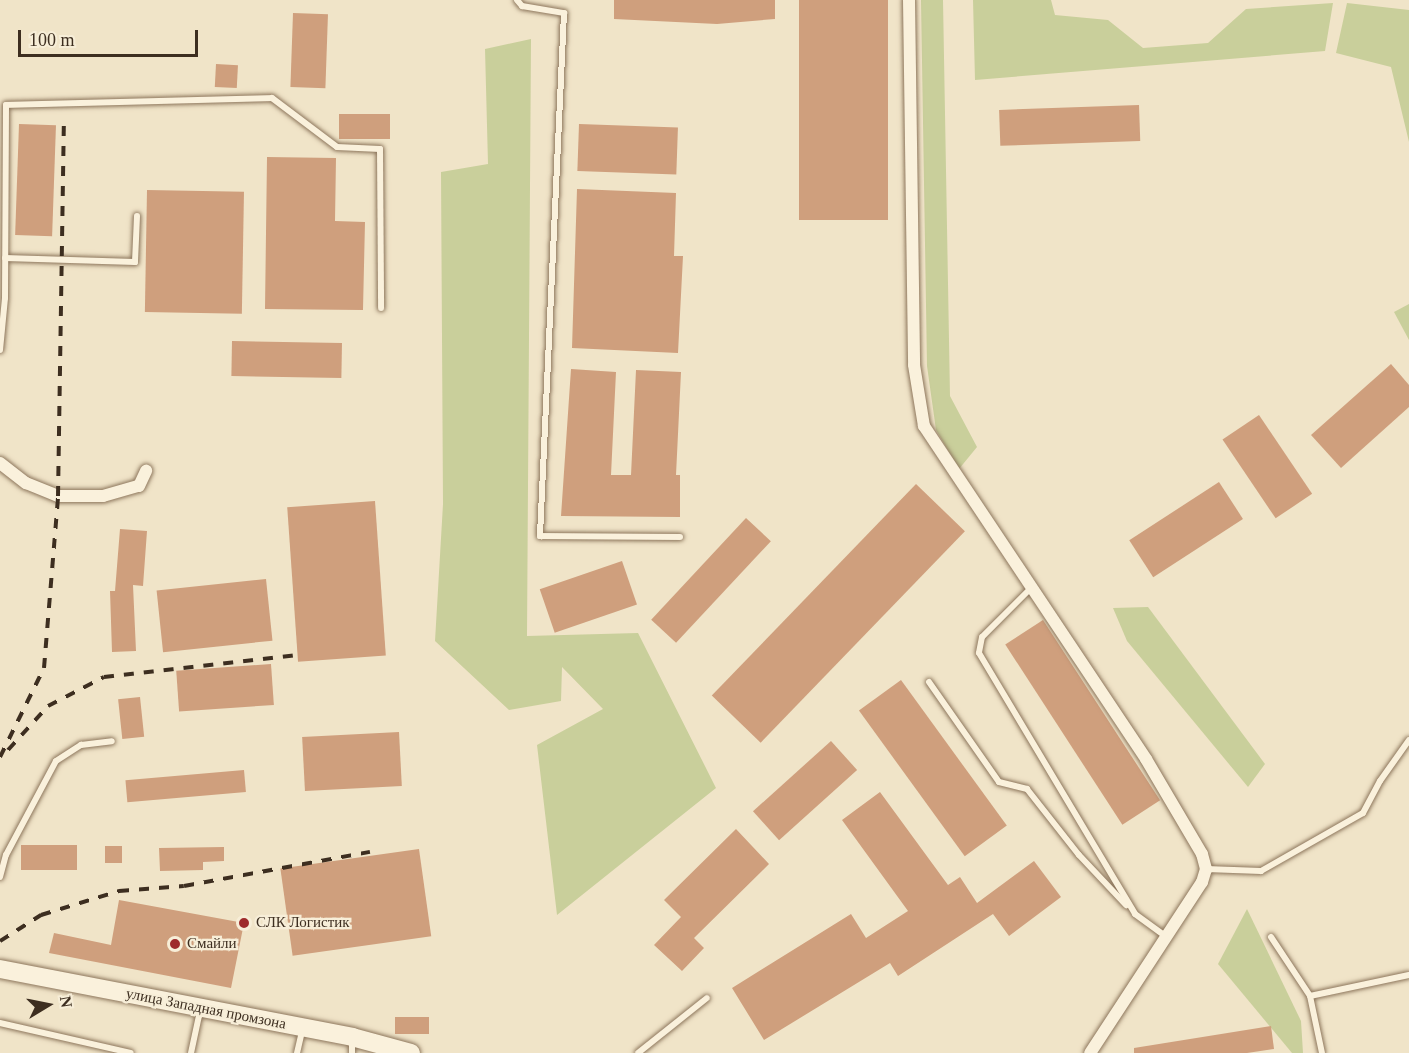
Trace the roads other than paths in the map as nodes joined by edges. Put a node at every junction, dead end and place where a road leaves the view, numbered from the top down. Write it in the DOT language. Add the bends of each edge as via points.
graph roads {
  1 [pos="517,0"];
  2 [pos="909,0"];
  3 [pos="136,216"];
  4 [pos="5,258"];
  5 [pos="381,308"];
  6 [pos="0,350"];
  7 [pos="0,463"];
  8 [pos="146,471"];
  9 [pos="680,537"];
  10 [pos="1031,587"];
  11 [pos="929,682"];
  12 [pos="1409,740"];
  13 [pos="112,741"];
  14 [pos="1206,869"];
  15 [pos="0,877"];
  16 [pos="1135,914"];
  17 [pos="1165,936"];
  18 [pos="1271,937"];
  19 [pos="0,969"];
  20 [pos="1409,975"];
  21 [pos="1310,996"];
  22 [pos="707,998"];
  23 [pos="201,1008"];
  24 [pos="0,1023"];
  25 [pos="302,1027"];
  26 [pos="352,1049"];
  27 [pos="131,1053"];
  28 [pos="191,1053"];
  29 [pos="297,1053"];
  30 [pos="411,1053"];
  31 [pos="638,1053"];
  32 [pos="1090,1053"];
  33 [pos="1322,1053"];
  1 -- 9 [label="lane" via="522,6 564,13 540,536"];
  2 -- 10 [label="street" via="914,365 924,426"];
  3 -- 4 [label="lane" via="135,262"];
  4 -- 5 [label="lane" via="6,105 272,98 337,147 380,149"];
  4 -- 6 [label="lane"];
  7 -- 8 [label="street" via="26,483 58,496 103,496 139,486"];
  10 -- 14 [label="street" via="1146,759 1202,854"];
  10 -- 16 [label="lane" via="982,637 979,652"];
  11 -- 16 [label="lane" via="999,782 1027,789 1079,855"];
  12 -- 14 [label="lane" via="1363,813 1261,871"];
  13 -- 15 [label="lane" via="81,745 56,761 6,855"];
  14 -- 17 [label="street" via="1202,882"];
  16 -- 17 [label="lane"];
  17 -- 32 [label="street"];
  18 -- 21 [label="lane"];
  19 -- 23 [label="street, улица Западная промзона"];
  20 -- 21 [label="lane"];
  21 -- 33 [label="lane"];
  22 -- 31 [label="lane"];
  23 -- 25 [label="street, улица Западная промзона"];
  23 -- 28 [label="lane"];
  24 -- 27 [label="lane"];
  25 -- 26 [label="street, улица Западная промзона"];
  25 -- 29 [label="lane"];
  26 -- 30 [label="street, улица Западная промзона"];
}
